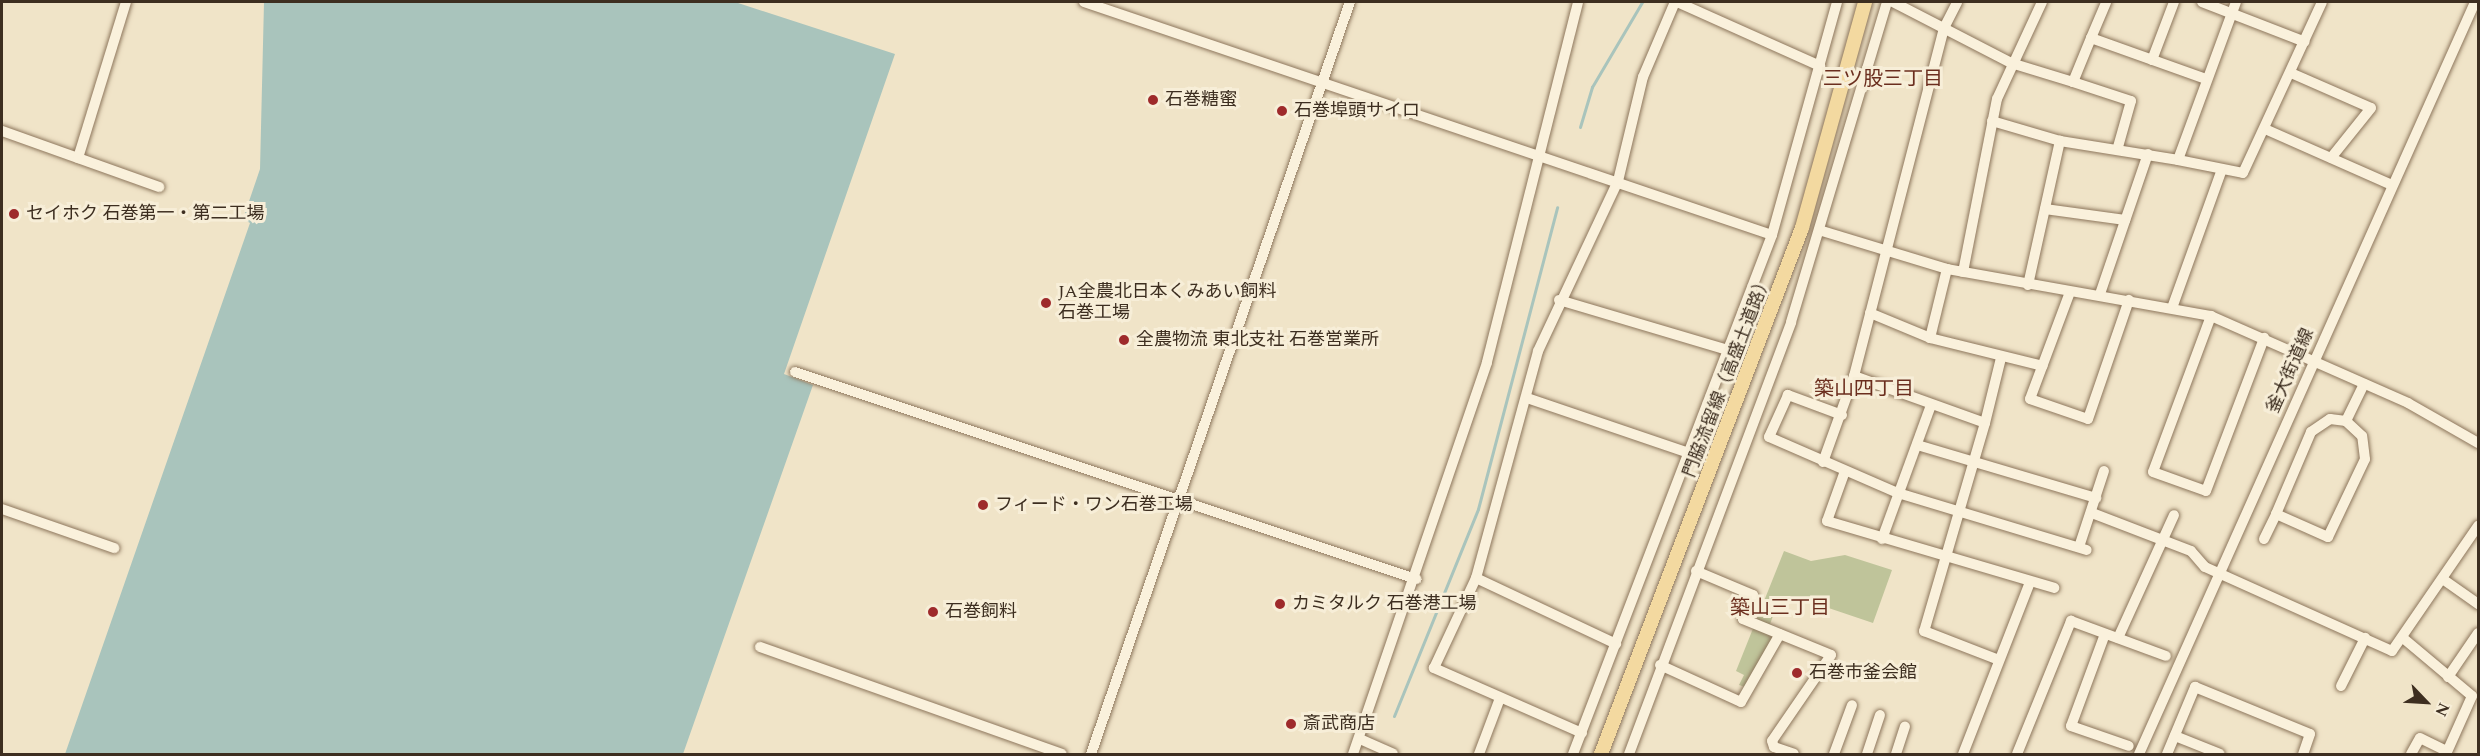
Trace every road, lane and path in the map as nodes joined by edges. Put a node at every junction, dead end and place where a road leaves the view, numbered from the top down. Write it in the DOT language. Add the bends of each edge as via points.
graph roads {
  1 [pos="126,2"];
  2 [pos="1084,2"];
  3 [pos="1350,2"];
  4 [pos="1578,2"];
  5 [pos="1676,2"];
  6 [pos="1837,2"];
  7 [pos="1865,2"];
  8 [pos="1887,2"];
  9 [pos="1893,2"];
  10 [pos="1957,2"];
  11 [pos="2042,2"];
  12 [pos="2106,2"];
  13 [pos="2174,2"];
  14 [pos="2202,2"];
  15 [pos="2236,2"];
  16 [pos="2322,2"];
  17 [pos="2475,2"];
  18 [pos="2232,14"];
  19 [pos="1944,28"];
  20 [pos="2091,38"];
  21 [pos="2305,42"];
  22 [pos="2152,60"];
  23 [pos="2011,63"];
  24 [pos="1821,66"];
  25 [pos="2291,73"];
  26 [pos="2206,79"];
  27 [pos="1322,82"];
  28 [pos="2073,82"];
  29 [pos="1992,121"];
  30 [pos="2265,129"];
  31 [pos="2,131"];
  32 [pos="2060,141"];
  33 [pos="2118,147"];
  34 [pos="2148,154"];
  35 [pos="78,158"];
  36 [pos="1542,158"];
  37 [pos="2331,158"];
  38 [pos="2178,160"];
  39 [pos="2221,172"];
  40 [pos="1618,181"];
  41 [pos="2392,185"];
  42 [pos="159,188"];
  43 [pos="2045,209"];
  44 [pos="2126,220"];
  45 [pos="1822,231"];
  46 [pos="1772,235"];
  47 [pos="1885,251"];
  48 [pos="1947,269"];
  49 [pos="1963,272"];
  50 [pos="2028,285"];
  51 [pos="2070,292"];
  52 [pos="2100,294"];
  53 [pos="1559,300"];
  54 [pos="2129,300"];
  55 [pos="2172,308"];
  56 [pos="1870,313"];
  57 [pos="2211,316"];
  58 [pos="1930,338"];
  59 [pos="2264,338"];
  60 [pos="1731,351"];
  61 [pos="2001,358"];
  62 [pos="2313,360"];
  63 [pos="2043,366"];
  64 [pos="795,372"];
  65 [pos="1854,376"];
  66 [pos="2364,384"];
  67 [pos="1527,398"];
  68 [pos="1930,405"];
  69 [pos="1842,415"];
  70 [pos="2346,421"];
  71 [pos="1984,423"];
  72 [pos="2478,443"];
  73 [pos="1917,445"];
  74 [pos="1689,453"];
  75 [pos="1823,462"];
  76 [pos="1972,462"];
  77 [pos="1845,471"];
  78 [pos="2104,471"];
  79 [pos="1898,493"];
  80 [pos="2096,498"];
  81 [pos="1179,500"];
  82 [pos="2,509"];
  83 [pos="1958,510"];
  84 [pos="2092,513"];
  85 [pos="2276,514"];
  86 [pos="2174,515"];
  87 [pos="2478,526"];
  88 [pos="1882,539"];
  89 [pos="2264,539"];
  90 [pos="2163,540"];
  91 [pos="114,548"];
  92 [pos="1944,557"];
  93 [pos="1696,571"];
  94 [pos="2219,574"];
  95 [pos="1476,578"];
  96 [pos="1416,579"];
  97 [pos="2444,580"];
  98 [pos="2030,582"];
  99 [pos="2054,588"];
  100 [pos="2478,604"];
  101 [pos="2478,633"];
  102 [pos="1780,634"];
  103 [pos="2105,634"];
  104 [pos="2118,638"];
  105 [pos="2365,638"];
  106 [pos="2403,638"];
  107 [pos="1616,644"];
  108 [pos="760,647"];
  109 [pos="2166,656"];
  110 [pos="1999,660"];
  111 [pos="1660,665"];
  112 [pos="2448,677"];
  113 [pos="2342,686"];
  114 [pos="1500,698"];
  115 [pos="2475,699"];
  116 [pos="1851,705"];
  117 [pos="1880,715"];
  118 [pos="1905,726"];
  119 [pos="1582,733"];
  120 [pos="2175,736"];
  121 [pos="1360,739"];
  122 [pos="2128,746"];
  123 [pos="2447,753"];
  124 [pos="1062,754"];
  125 [pos="1091,754"];
  126 [pos="1353,754"];
  127 [pos="1393,754"];
  128 [pos="1479,754"];
  129 [pos="1573,754"];
  130 [pos="1601,754"];
  131 [pos="1629,754"];
  132 [pos="1794,754"];
  133 [pos="1834,754"];
  134 [pos="1867,754"];
  135 [pos="1896,754"];
  136 [pos="1963,754"];
  137 [pos="2017,754"];
  138 [pos="2139,754"];
  139 [pos="2167,754"];
  140 [pos="2220,754"];
  141 [pos="2303,754"];
  142 [pos="2411,754"];
  1 -- 35 [label="street"];
  2 -- 27 [label="street"];
  3 -- 27 [label="street"];
  4 -- 36 [label="street"];
  5 -- 24 [label="street"];
  5 -- 40 [label="street" via="1642,77"];
  6 -- 24 [label="street"];
  7 -- 130 [label="main road, 門脇流留線（高盛土道路）" via="1802,228"];
  8 -- 45 [label="street"];
  9 -- 19 [label="street"];
  10 -- 19 [label="street"];
  11 -- 23 [label="street"];
  12 -- 20 [label="street"];
  13 -- 22 [label="street"];
  14 -- 18 [label="street"];
  15 -- 18 [label="street"];
  16 -- 21 [label="street"];
  17 -- 41 [label="street, 釜大街道線"];
  18 -- 21 [label="street"];
  18 -- 26 [label="street"];
  19 -- 23 [label="street"];
  19 -- 47 [label="street"];
  20 -- 22 [label="street"];
  20 -- 28 [label="street"];
  21 -- 25 [label="street"];
  22 -- 26 [label="street"];
  23 -- 28 [label="street"];
  23 -- 29 [label="street"];
  24 -- 46 [label="street"];
  25 -- 30 [label="street"];
  25 -- 37 [label="street" via="2371,108"];
  26 -- 38 [label="street"];
  27 -- 36 [label="street"];
  27 -- 81 [label="street"];
  28 -- 33 [label="street" via="2131,101"];
  29 -- 32 [label="street"];
  29 -- 49 [label="street"];
  30 -- 37 [label="street"];
  30 -- 39 [label="street" via="2243,173"];
  31 -- 35 [label="street"];
  32 -- 33 [label="street"];
  32 -- 43 [label="street"];
  33 -- 34 [label="street"];
  34 -- 38 [label="street"];
  34 -- 44 [label="street"];
  35 -- 42 [label="street"];
  36 -- 40 [label="street"];
  36 -- 96 [label="street" via="1487,362"];
  37 -- 41 [label="street"];
  38 -- 39 [label="street"];
  39 -- 55 [label="street"];
  40 -- 46 [label="street"];
  40 -- 53 [label="street"];
  41 -- 62 [label="street, 釜大街道線"];
  43 -- 44 [label="street"];
  43 -- 50 [label="street"];
  44 -- 52 [label="street"];
  45 -- 47 [label="street"];
  45 -- 93 [label="street"];
  46 -- 60 [label="street"];
  47 -- 48 [label="street"];
  47 -- 56 [label="street"];
  48 -- 49 [label="street"];
  48 -- 58 [label="street"];
  49 -- 50 [label="street"];
  50 -- 51 [label="street"];
  51 -- 52 [label="street"];
  51 -- 63 [label="street"];
  52 -- 54 [label="street"];
  53 -- 60 [label="street"];
  53 -- 67 [label="street" via="1538,351"];
  54 -- 55 [label="street"];
  54 -- 63 [label="street" via="2088,419 2030,399"];
  55 -- 57 [label="street"];
  56 -- 58 [label="street"];
  56 -- 65 [label="street"];
  57 -- 59 [label="street"];
  57 -- 59 [label="street" via="2153,472 2206,492"];
  58 -- 61 [label="street"];
  59 -- 62 [label="street"];
  60 -- 74 [label="street"];
  61 -- 63 [label="street"];
  61 -- 71 [label="street"];
  62 -- 66 [label="street"];
  62 -- 94 [label="street, 釜大街道線"];
  64 -- 81 [label="street"];
  65 -- 68 [label="street"];
  65 -- 69 [label="street"];
  66 -- 70 [label="street"];
  66 -- 72 [label="street"];
  67 -- 74 [label="street"];
  67 -- 95 [label="street"];
  68 -- 71 [label="street"];
  68 -- 73 [label="street"];
  69 -- 75 [label="street"];
  69 -- 75 [label="street" via="1788,395 1769,437"];
  70 -- 85 [label="street" via="2330,419 2311,432"];
  70 -- 85 [label="street" via="2362,436 2365,459 2328,537"];
  71 -- 76 [label="street"];
  73 -- 76 [label="street"];
  73 -- 79 [label="street"];
  74 -- 107 [label="street"];
  75 -- 77 [label="street"];
  76 -- 80 [label="street"];
  76 -- 83 [label="street"];
  77 -- 79 [label="street"];
  77 -- 88 [label="street" via="1827,521"];
  78 -- 80 [label="street"];
  79 -- 83 [label="street"];
  79 -- 88 [label="street"];
  80 -- 84 [label="street"];
  81 -- 96 [label="street"];
  81 -- 125 [label="street"];
  82 -- 91 [label="street"];
  83 -- 84 [label="street" via="2083,548"];
  83 -- 92 [label="street"];
  84 -- 90 [label="street"];
  85 -- 89 [label="street"];
  86 -- 90 [label="street"];
  87 -- 97 [label="street"];
  88 -- 92 [label="street"];
  90 -- 94 [label="street" via="2191,551"];
  90 -- 104 [label="street"];
  92 -- 98 [label="street"];
  92 -- 110 [label="street" via="1924,631"];
  93 -- 102 [label="street" via="1753,595 1743,619"];
  93 -- 111 [label="street"];
  94 -- 105 [label="street"];
  94 -- 138 [label="street, 釜大街道線"];
  95 -- 107 [label="street"];
  95 -- 114 [label="street" via="1434,668"];
  96 -- 121 [label="street"];
  97 -- 100 [label="street"];
  97 -- 106 [label="street"];
  98 -- 99 [label="street"];
  98 -- 110 [label="street"];
  101 -- 112 [label="street"];
  102 -- 111 [label="street" via="1741,702"];
  102 -- 132 [label="street" via="1831,655 1772,741 1774,747"];
  103 -- 104 [label="street"];
  103 -- 122 [label="street" via="2071,726"];
  103 -- 137 [label="street" via="2071,621"];
  104 -- 109 [label="street"];
  105 -- 106 [label="street" via="2392,651"];
  105 -- 113 [label="street"];
  106 -- 112 [label="street"];
  107 -- 119 [label="street"];
  108 -- 124 [label="street"];
  110 -- 136 [label="street"];
  111 -- 131 [label="street"];
  112 -- 115 [label="street"];
  114 -- 119 [label="street"];
  114 -- 128 [label="street"];
  115 -- 123 [label="street"];
  116 -- 133 [label="street"];
  117 -- 134 [label="street"];
  118 -- 135 [label="street"];
  119 -- 129 [label="street"];
  120 -- 139 [label="street"];
  120 -- 140 [label="street"];
  120 -- 141 [label="street" via="2195,687 2310,734"];
  121 -- 126 [label="street"];
  121 -- 127 [label="street"];
  123 -- 142 [label="street" via="2420,738"];
}
